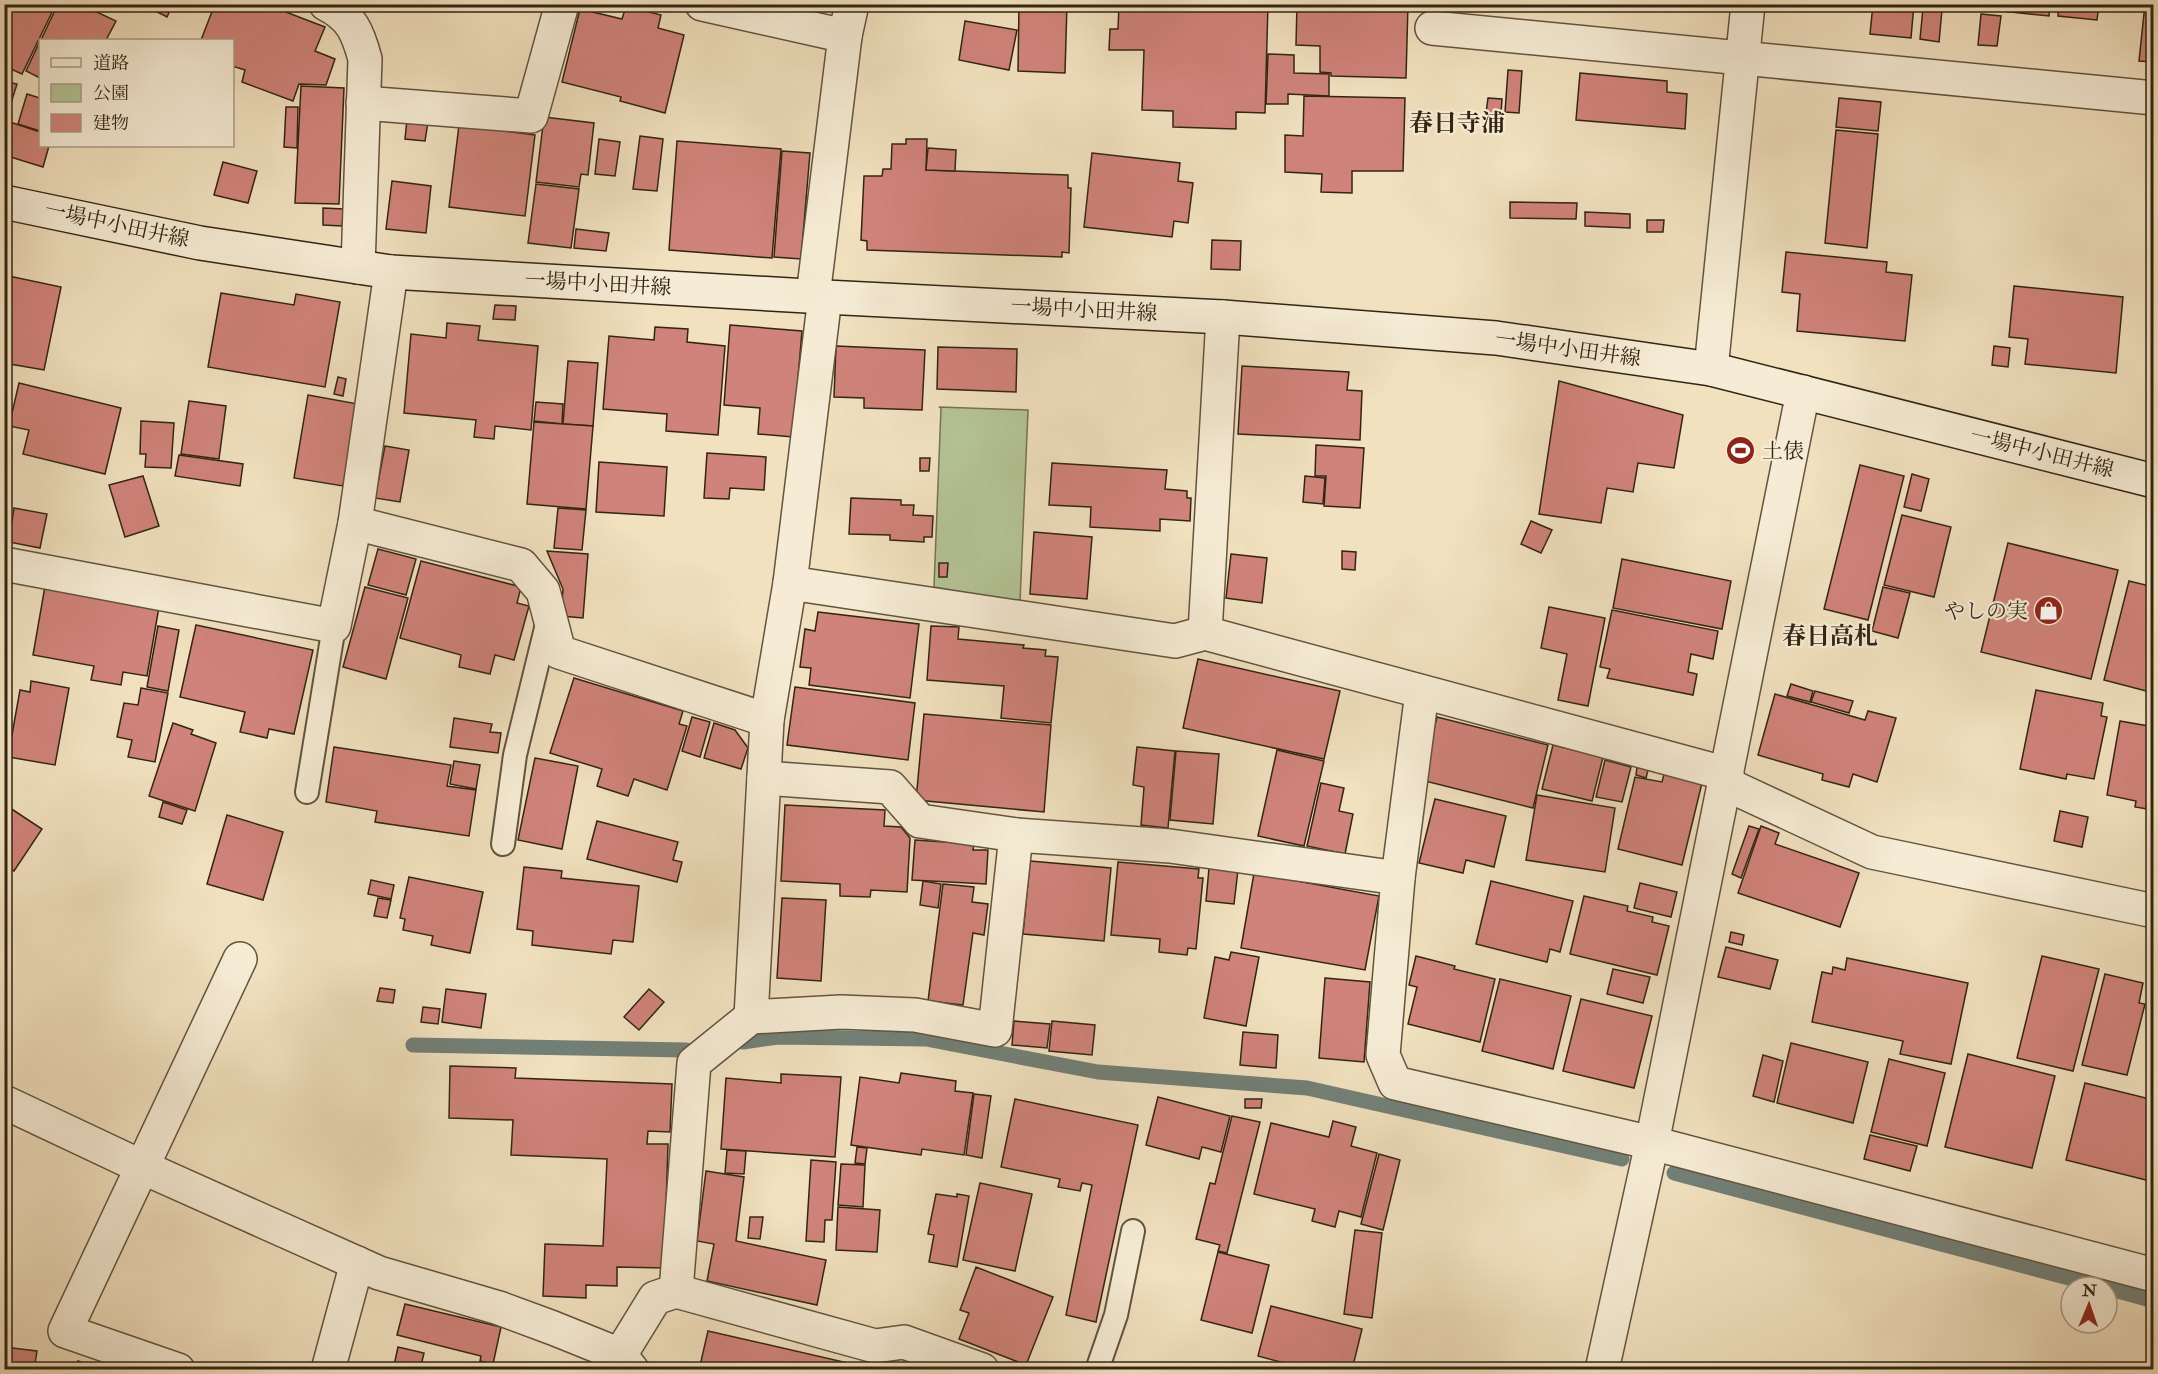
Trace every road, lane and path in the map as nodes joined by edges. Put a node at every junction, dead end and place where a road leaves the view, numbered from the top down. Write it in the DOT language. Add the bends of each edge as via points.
graph roads {
  1 [pos="326,4"];
  2 [pos="562,4"];
  3 [pos="702,4"];
  4 [pos="852,4"];
  5 [pos="1748,4"];
  6 [pos="1432,28"];
  7 [pos="845,36"];
  8 [pos="1742,58"];
  9 [pos="2154,98"];
  10 [pos="363,103"];
  11 [pos="4,202"];
  12 [pos="358,267"];
  13 [pos="391,272"];
  14 [pos="819,297"];
  15 [pos="1223,317"];
  16 [pos="1711,369"];
  17 [pos="1803,392"];
  18 [pos="2154,481"];
  19 [pos="355,523"];
  20 [pos="4,564"];
  21 [pos="790,583"];
  22 [pos="549,615"];
  23 [pos="334,626"];
  24 [pos="1205,633"];
  25 [pos="1422,692"];
  26 [pos="767,720"];
  27 [pos="764,778"];
  28 [pos="1726,778"];
  29 [pos="307,792"];
  30 [pos="1016,835"];
  31 [pos="503,844"];
  32 [pos="1398,878"];
  33 [pos="2154,911"];
  34 [pos="240,959"];
  35 [pos="751,1017"];
  36 [pos="4,1102"];
  37 [pos="1652,1143"];
  38 [pos="142,1167"];
  39 [pos="1133,1231"];
  40 [pos="357,1263"];
  41 [pos="2154,1275"];
  42 [pos="676,1291"];
  43 [pos="873,1358"];
  44 [pos="626,1362"];
  45 [pos="178,1370"];
  46 [pos="328,1370"];
  47 [pos="982,1370"];
  48 [pos="1097,1370"];
  49 [pos="1602,1370"];
  1 -- 10 [label="street" via="340,11 358,33 365,59"];
  2 -- 10 [label="street" via="531,116"];
  3 -- 7 [label="street"];
  4 -- 7 [label="street"];
  5 -- 8 [label="street"];
  6 -- 8 [label="street"];
  7 -- 14 [label="street"];
  8 -- 9 [label="street"];
  8 -- 16 [label="street"];
  10 -- 12 [label="street"];
  11 -- 12 [label="street, 一場中小田井線" via="200,243"];
  12 -- 13 [label="street, 一場中小田井線"];
  13 -- 14 [label="street, 一場中小田井線"];
  13 -- 19 [label="street"];
  14 -- 15 [label="street, 一場中小田井線"];
  14 -- 21 [label="street"];
  15 -- 16 [label="street, 一場中小田井線" via="1496,338"];
  15 -- 24 [label="street"];
  16 -- 17 [label="street, 一場中小田井線"];
  17 -- 18 [label="street, 一場中小田井線"];
  17 -- 28 [label="street"];
  19 -- 22 [label="street" via="520,565 543,591"];
  19 -- 23 [label="street"];
  20 -- 23 [label="street"];
  21 -- 24 [label="street" via="1175,641"];
  21 -- 26 [label="street"];
  22 -- 26 [label="street" via="559,652"];
  22 -- 31 [label="lane" via="514,755"];
  23 -- 29 [label="lane"];
  24 -- 25 [label="street"];
  25 -- 28 [label="street"];
  25 -- 32 [label="street"];
  26 -- 27 [label="street"];
  27 -- 30 [label="street" via="890,787 920,821"];
  27 -- 35 [label="street"];
  28 -- 33 [label="street" via="1872,852"];
  28 -- 37 [label="street"];
  30 -- 32 [label="street" via="1170,846"];
  30 -- 35 [label="street" via="995,1030 915,1015 841,1012"];
  32 -- 37 [label="street" via="1383,1055 1395,1083"];
  34 -- 38 [label="street"];
  35 -- 42 [label="street" via="694,1063"];
  36 -- 38 [label="street"];
  37 -- 41 [label="street"];
  37 -- 49 [label="street"];
  38 -- 40 [label="street"];
  38 -- 45 [label="street" via="65,1331"];
  39 -- 48 [label="lane" via="1116,1315"];
  40 -- 44 [label="street" via="499,1308"];
  40 -- 46 [label="street"];
  42 -- 43 [label="street"];
  42 -- 44 [label="street" via="655,1298"];
  43 -- 47 [label="street" via="904,1342"];
}
